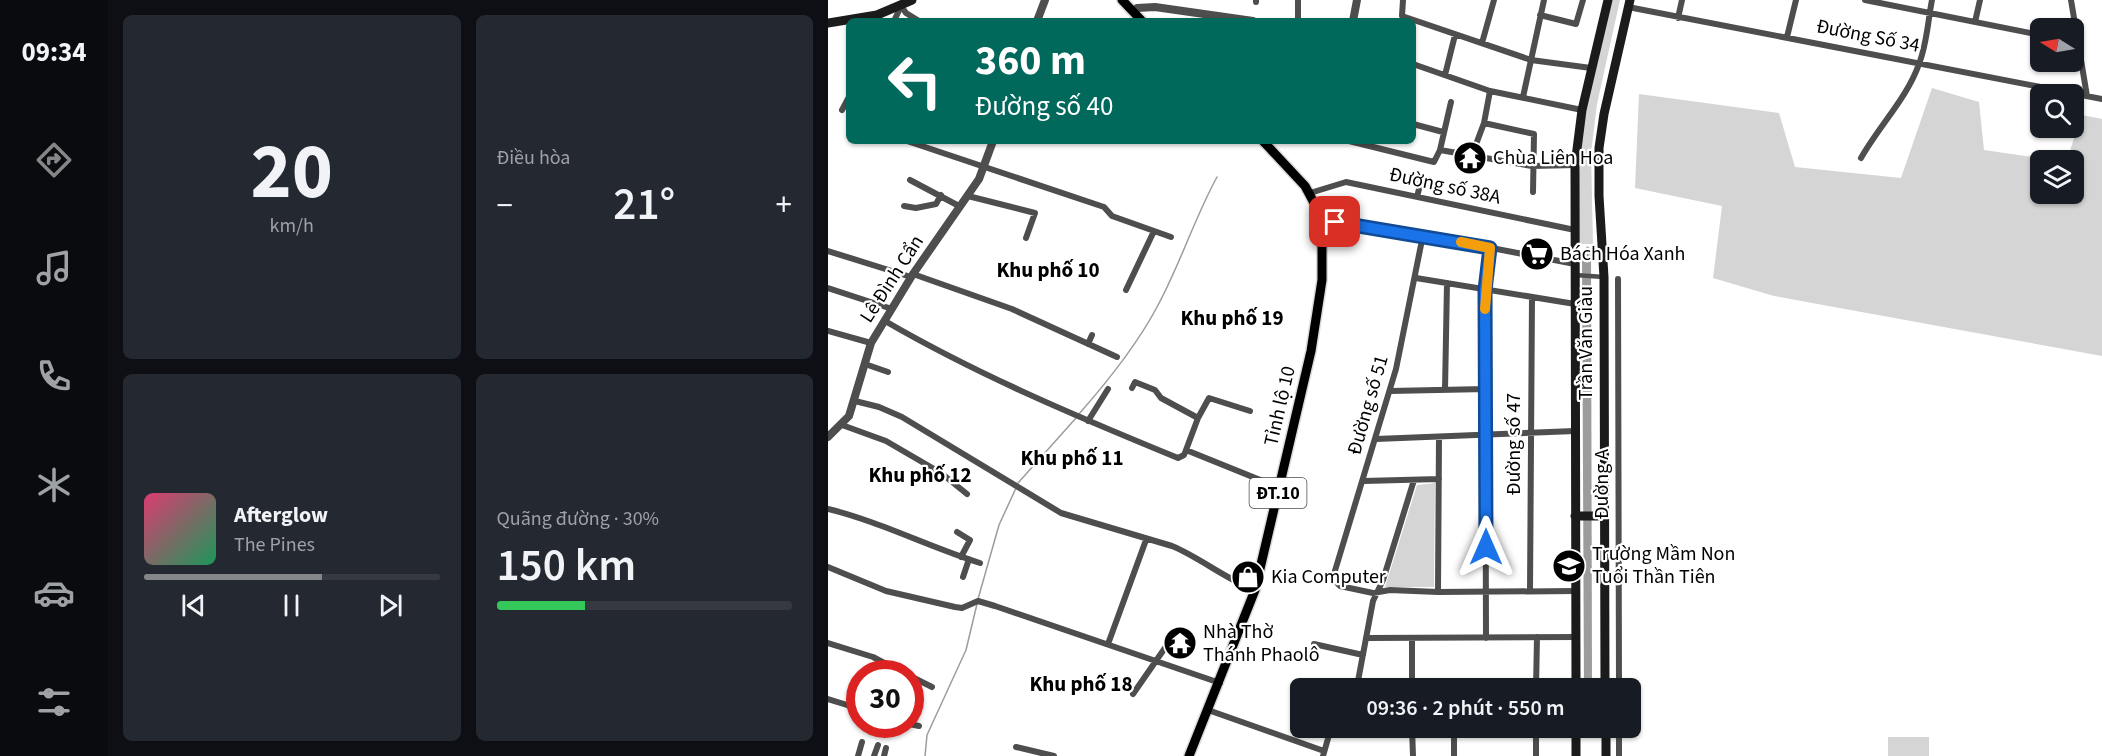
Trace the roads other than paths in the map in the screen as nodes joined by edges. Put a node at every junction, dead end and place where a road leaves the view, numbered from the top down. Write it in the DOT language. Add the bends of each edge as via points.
graph roads {
  1 [pos="912,0"];
  2 [pos="1045,0"];
  3 [pos="1122,0"];
  4 [pos="1298,0"];
  5 [pos="1357,0"];
  6 [pos="1403,0"];
  7 [pos="1494,0"];
  8 [pos="1544,0"];
  9 [pos="1583,0"];
  10 [pos="1608,0"];
  11 [pos="1682,0"];
  12 [pos="1796,0"];
  13 [pos="1864,0"];
  14 [pos="1932,0"];
  15 [pos="1980,0"];
  16 [pos="2071,0"];
  17 [pos="1884,2"];
  18 [pos="1629,3"];
  19 [pos="901,6"];
  20 [pos="1134,12"];
  21 [pos="1930,13"];
  22 [pos="1540,15"];
  23 [pos="858,18"];
  24 [pos="895,18"];
  25 [pos="914,18"];
  26 [pos="1038,18"];
  27 [pos="1139,18"];
  28 [pos="1232,18"];
  29 [pos="1298,18"];
  30 [pos="1354,18"];
  31 [pos="1407,18"];
  32 [pos="1678,18"];
  33 [pos="2073,18"];
  34 [pos="846,20"];
  35 [pos="1416,21"];
  36 [pos="1975,22"];
  37 [pos="828,23"];
  38 [pos="2030,32"];
  39 [pos="1455,35"];
  40 [pos="1787,37"];
  41 [pos="1482,44"];
  42 [pos="1531,60"];
  43 [pos="1920,62"];
  44 [pos="1416,65"];
  45 [pos="1591,68"];
  46 [pos="2082,72"];
  47 [pos="1445,75"];
  48 [pos="1490,91"];
  49 [pos="2087,96"];
  50 [pos="1523,98"];
  51 [pos="2102,99"];
  52 [pos="846,102"];
  53 [pos="1451,102"];
  54 [pos="842,110"];
  55 [pos="1582,110"];
  56 [pos="1484,123"];
  57 [pos="1416,125"];
  58 [pos="1443,132"];
  59 [pos="916,144"];
  60 [pos="992,144"];
  61 [pos="1270,144"];
  62 [pos="1361,144"];
  63 [pos="1440,150"];
  64 [pos="1472,155"];
  65 [pos="1861,158"];
  66 [pos="1575,165"];
  67 [pos="1532,166"];
  68 [pos="985,168"];
  69 [pos="1422,177"];
  70 [pos="910,180"];
  71 [pos="1533,192"];
  72 [pos="1310,193"];
  73 [pos="941,195"];
  74 [pos="968,196"];
  75 [pos="1417,196"];
  76 [pos="936,204"];
  77 [pos="904,206"];
  78 [pos="959,207"];
  79 [pos="931,213"];
  80 [pos="1321,220"];
  81 [pos="1575,230"];
  82 [pos="1154,231"];
  83 [pos="1423,235"];
  84 [pos="1172,237"];
  85 [pos="1026,238"];
  86 [pos="1490,248"];
  87 [pos="828,251"];
  88 [pos="1575,264"];
  89 [pos="1577,275"];
  90 [pos="912,276"];
  91 [pos="1601,277"];
  92 [pos="1416,278"];
  93 [pos="1618,279"];
  94 [pos="1447,283"];
  95 [pos="828,288"];
  96 [pos="1126,290"];
  97 [pos="1485,290"];
  98 [pos="1532,297"];
  99 [pos="1575,304"];
  100 [pos="892,309"];
  101 [pos="885,321"];
  102 [pos="828,331"];
  103 [pos="1092,335"];
  104 [pos="871,343"];
  105 [pos="1088,344"];
  106 [pos="1117,357"];
  107 [pos="865,364"];
  108 [pos="888,372"];
  109 [pos="1131,388"];
  110 [pos="1108,389"];
  111 [pos="1486,389"];
  112 [pos="1445,390"];
  113 [pos="1390,391"];
  114 [pos="855,401"];
  115 [pos="1250,411"];
  116 [pos="1198,418"];
  117 [pos="1085,420"];
  118 [pos="842,425"];
  119 [pos="1575,431"];
  120 [pos="1530,433"];
  121 [pos="1486,435"];
  122 [pos="828,437"];
  123 [pos="1439,437"];
  124 [pos="1376,440"];
  125 [pos="1186,450"];
  126 [pos="1439,479"];
  127 [pos="1414,480"];
  128 [pos="1364,481"];
  129 [pos="1280,488"];
  130 [pos="968,494"];
  131 [pos="828,509"];
  132 [pos="1577,516"];
  133 [pos="1602,516"];
  134 [pos="957,532"];
  135 [pos="1146,540"];
  136 [pos="961,557"];
  137 [pos="969,559"];
  138 [pos="980,562"];
  139 [pos="828,567"];
  140 [pos="963,577"];
  141 [pos="1255,590"];
  142 [pos="1530,591"];
  143 [pos="1576,591"];
  144 [pos="1438,592"];
  145 [pos="1486,592"];
  146 [pos="1376,593"];
  147 [pos="1176,633"];
  148 [pos="1537,637"];
  149 [pos="1576,637"];
  150 [pos="1366,638"];
  151 [pos="1412,638"];
  152 [pos="1486,638"];
  153 [pos="828,644"];
  154 [pos="1108,644"];
  155 [pos="1314,644"];
  156 [pos="1363,655"];
  157 [pos="879,660"];
  158 [pos="1158,660"];
  159 [pos="1359,678"];
  160 [pos="1412,678"];
  161 [pos="1536,678"];
  162 [pos="1576,678"];
  163 [pos="1605,678"];
  164 [pos="1619,678"];
  165 [pos="924,683"];
  166 [pos="1220,683"];
  167 [pos="932,687"];
  168 [pos="1133,694"];
  169 [pos="828,699"];
  170 [pos="846,705"];
  171 [pos="1208,710"];
  172 [pos="1328,738"];
  173 [pos="1412,738"];
  174 [pos="1454,738"];
  175 [pos="1536,738"];
  176 [pos="1576,738"];
  177 [pos="1606,738"];
  178 [pos="1619,738"];
  179 [pos="862,742"];
  180 [pos="878,745"];
  181 [pos="1016,747"];
  182 [pos="886,748"];
  183 [pos="1323,754"];
  184 [pos="858,756"];
  185 [pos="874,756"];
  186 [pos="884,756"];
  187 [pos="1054,756"];
  188 [pos="1189,756"];
  189 [pos="1413,756"];
  190 [pos="1454,756"];
  191 [pos="1536,756"];
  192 [pos="1576,756"];
  193 [pos="1606,756"];
  194 [pos="1619,756"];
  1 -- 19 [label="main road"];
  2 -- 26 [label="street"];
  3 -- 20 [label="main road"];
  4 -- 29 [label="street"];
  5 -- 30 [label="street"];
  6 -- 31 [label="street" via="1401,16"];
  7 -- 41 [label="street"];
  8 -- 22 [label="street"];
  9 -- 22 [label="street" via="1576,24"];
  10 -- 45 [label="main road, Trần Văn Giàu"];
  11 -- 32 [label="street"];
  12 -- 40 [label="street"];
  13 -- 17 [label="street"];
  14 -- 21 [label="street"];
  15 -- 36 [label="street"];
  16 -- 33 [label="street"];
  17 -- 21 [label="street"];
  18 -- 32 [label="street, Đường Số 34"];
  18 -- 91 [label="main road, Trần Văn Giàu" via="1599,148"];
  19 -- 23 [label="main road"];
  19 -- 24 [label="street"];
  19 -- 25 [label="street"];
  20 -- 27 [label="main road"];
  20 -- 28 [label="street" via="1137,8 1155,7"];
  21 -- 36 [label="street"];
  21 -- 43 [label="street"];
  22 -- 42 [label="street"];
  32 -- 40 [label="street, Đường Số 34"];
  34 -- 37 [label="main road"];
  35 -- 39 [label="street"];
  36 -- 38 [label="street"];
  39 -- 41 [label="street"];
  39 -- 47 [label="street"];
  40 -- 43 [label="street, Đường Số 34"];
  41 -- 42 [label="street"];
  42 -- 45 [label="street"];
  42 -- 50 [label="street"];
  43 -- 49 [label="street, Đường Số 34"];
  43 -- 65 [label="street" via="1907,89"];
  44 -- 47 [label="street"];
  45 -- 55 [label="main road, Trần Văn Giàu"];
  46 -- 49 [label="street"];
  47 -- 48 [label="street"];
  48 -- 50 [label="street"];
  48 -- 56 [label="street"];
  49 -- 51 [label="street, Đường Số 34"];
  50 -- 55 [label="street"];
  52 -- 54 [label="street"];
  53 -- 58 [label="street"];
  55 -- 66 [label="main road, Trần Văn Giàu"];
  56 -- 64 [label="street"];
  56 -- 67 [label="street" via="1534,134"];
  57 -- 58 [label="street"];
  58 -- 63 [label="street"];
  59 -- 68 [label="street"];
  60 -- 68 [label="street, Lê Đình Cẩn"];
  61 -- 72 [label="main road, Tỉnh lộ 10 / ĐT.10"];
  62 -- 63 [label="street" via="1434,162"];
  63 -- 64 [label="street"];
  64 -- 67 [label="street"];
  66 -- 67 [label="street"];
  66 -- 81 [label="main road, Trần Văn Giàu"];
  67 -- 71 [label="street"];
  68 -- 74 [label="street, Lê Đình Cẩn"];
  68 -- 82 [label="street" via="1104,207 1112,216"];
  69 -- 75 [label="street"];
  70 -- 73 [label="street"];
  72 -- 75 [label="street, Đường số 38A" via="1343,181"];
  72 -- 80 [label="main road, Tỉnh lộ 10 / ĐT.10"];
  73 -- 76 [label="street"];
  73 -- 78 [label="street"];
  74 -- 78 [label="street, Lê Đình Cẩn"];
  74 -- 85 [label="street" via="1035,213"];
  75 -- 81 [label="street, Đường số 38A"];
  76 -- 77 [label="street"];
  76 -- 79 [label="street"];
  78 -- 90 [label="street, Lê Đình Cẩn"];
  80 -- 83 [label="street"];
  80 -- 129 [label="main road, Tỉnh lộ 10 / ĐT.10" via="1322,280 1311,351"];
  81 -- 88 [label="main road, Trần Văn Giàu"];
  82 -- 84 [label="street"];
  82 -- 96 [label="street"];
  83 -- 86 [label="street"];
  83 -- 92 [label="street, Đường số 51"];
  86 -- 88 [label="street"];
  86 -- 97 [label="street"];
  87 -- 90 [label="street"];
  88 -- 89 [label="main road, Trần Văn Giàu"];
  89 -- 91 [label="street"];
  89 -- 99 [label="main road, Trần Văn Giàu"];
  90 -- 100 [label="street, Lê Đình Cẩn"];
  90 -- 105 [label="street" via="1012,309"];
  91 -- 133 [label="main road, Trần Văn Giàu"];
  92 -- 94 [label="street"];
  92 -- 113 [label="street, Đường số 51"];
  93 -- 164 [label="street, Đường A"];
  94 -- 97 [label="street"];
  94 -- 112 [label="street"];
  95 -- 100 [label="street"];
  97 -- 98 [label="street"];
  97 -- 111 [label="street"];
  98 -- 99 [label="street"];
  98 -- 120 [label="street, Đường số 47"];
  99 -- 119 [label="main road, Trần Văn Giàu"];
  100 -- 101 [label="street, Lê Đình Cẩn"];
  101 -- 104 [label="street, Lê Đình Cẩn"];
  101 -- 117 [label="street" via="927,346"];
  102 -- 104 [label="street"];
  103 -- 105 [label="street"];
  104 -- 107 [label="street, Lê Đình Cẩn"];
  105 -- 106 [label="street"];
  107 -- 108 [label="street"];
  107 -- 114 [label="street, Lê Đình Cẩn"];
  109 -- 116 [label="street" via="1135,382 1147,385 1158,391 1161,398"];
  110 -- 117 [label="street"];
  111 -- 112 [label="street"];
  111 -- 121 [label="street"];
  112 -- 113 [label="street"];
  113 -- 124 [label="street, Đường số 51"];
  114 -- 118 [label="street, Lê Đình Cẩn"];
  114 -- 135 [label="street" via="902,417 1061,513"];
  115 -- 116 [label="street" via="1209,399"];
  116 -- 125 [label="street"];
  117 -- 125 [label="street" via="1178,458"];
  118 -- 122 [label="street, Lê Đình Cẩn"];
  118 -- 130 [label="street" via="886,441"];
  119 -- 120 [label="street"];
  119 -- 132 [label="main road, Trần Văn Giàu"];
  120 -- 121 [label="street"];
  120 -- 142 [label="street, Đường số 47"];
  121 -- 123 [label="street"];
  121 -- 145 [label="street"];
  123 -- 124 [label="street"];
  123 -- 126 [label="street"];
  124 -- 128 [label="street, Đường số 51"];
  125 -- 129 [label="street"];
  126 -- 127 [label="street"];
  126 -- 144 [label="street"];
  127 -- 128 [label="street"];
  127 -- 146 [label="street"];
  128 -- 146 [label="street, Đường số 51" via="1335,581 1340,586"];
  129 -- 141 [label="main road, Tỉnh lộ 10 / ĐT.10"];
  131 -- 136 [label="street"];
  132 -- 133 [label="main road"];
  132 -- 143 [label="main road, Trần Văn Giàu"];
  133 -- 163 [label="main road, Trần Văn Giàu"];
  134 -- 136 [label="street" via="970,540"];
  135 -- 141 [label="street" via="1187,552"];
  135 -- 154 [label="street"];
  136 -- 137 [label="street"];
  137 -- 138 [label="street"];
  137 -- 140 [label="street"];
  139 -- 154 [label="street" via="886,591 955,607 978,601"];
  141 -- 166 [label="main road, Tỉnh lộ 10 / ĐT.10"];
  142 -- 143 [label="street"];
  142 -- 145 [label="street"];
  143 -- 149 [label="main road, Trần Văn Giàu"];
  144 -- 145 [label="street"];
  144 -- 146 [label="street"];
  145 -- 152 [label="street"];
  146 -- 150 [label="street"];
  147 -- 158 [label="street"];
  148 -- 149 [label="street"];
  148 -- 152 [label="street"];
  148 -- 161 [label="street"];
  149 -- 162 [label="main road, Trần Văn Giàu"];
  150 -- 151 [label="street"];
  150 -- 156 [label="street"];
  151 -- 152 [label="street"];
  151 -- 160 [label="street"];
  153 -- 157 [label="street"];
  154 -- 158 [label="street"];
  155 -- 156 [label="street"];
  156 -- 159 [label="street"];
  158 -- 166 [label="street"];
  158 -- 168 [label="street"];
  165 -- 167 [label="street"];
  166 -- 171 [label="main road, Tỉnh lộ 10 / ĐT.10"];
  169 -- 170 [label="street"];
  171 -- 183 [label="street"];
  171 -- 188 [label="main road, Tỉnh lộ 10 / ĐT.10"];
  172 -- 183 [label="street"];
  173 -- 189 [label="street"];
  174 -- 190 [label="street"];
  175 -- 191 [label="street"];
  176 -- 192 [label="main road"];
  177 -- 193 [label="main road"];
  178 -- 194 [label="street"];
  179 -- 184 [label="street"];
  180 -- 185 [label="street"];
  181 -- 187 [label="street"];
  182 -- 186 [label="street"];
}
